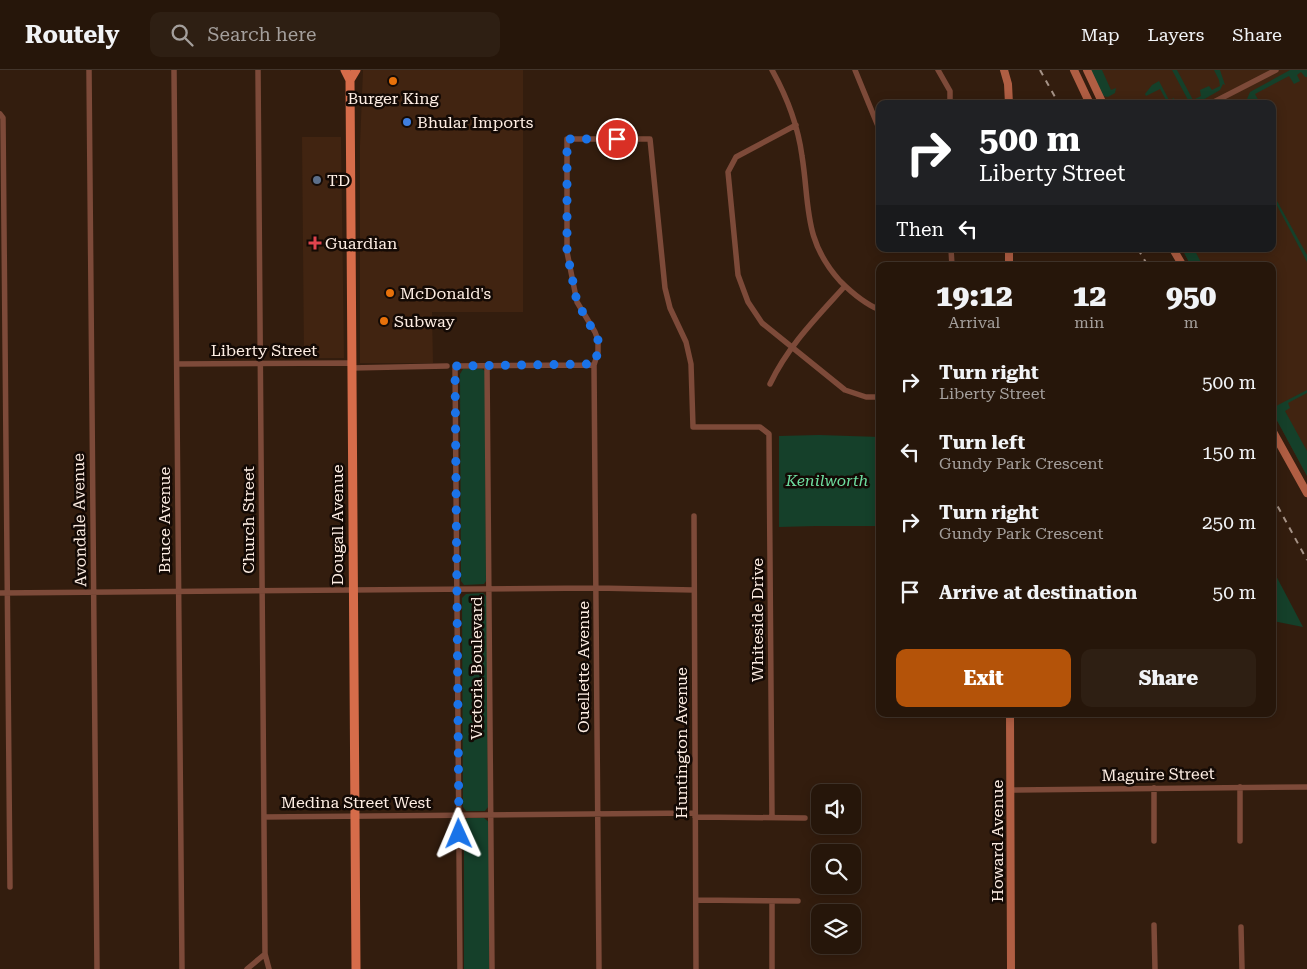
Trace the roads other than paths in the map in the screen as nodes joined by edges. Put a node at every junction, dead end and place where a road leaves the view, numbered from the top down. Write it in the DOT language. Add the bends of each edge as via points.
graph roads {
  1 [pos="89,70"];
  2 [pos="174,70"];
  3 [pos="258,70"];
  4 [pos="344,70"];
  5 [pos="356,70"];
  6 [pos="772,70"];
  7 [pos="855,70"];
  8 [pos="938,70"];
  9 [pos="1074,70"];
  10 [pos="1086,70"];
  11 [pos="1276,70"];
  12 [pos="1005,72"];
  13 [pos="350,80"];
  14 [pos="950,100"];
  15 [pos="1008,100"];
  16 [pos="1088,100"];
  17 [pos="1101,100"];
  18 [pos="1218,100"];
  19 [pos="0,114"];
  20 [pos="876,121"];
  21 [pos="796,125"];
  22 [pos="845,286"];
  23 [pos="876,308"];
  24 [pos="791,347"];
  25 [pos="177,364"];
  26 [pos="261,364"];
  27 [pos="594,364"];
  28 [pos="351,366"];
  29 [pos="447,366"];
  30 [pos="487,366"];
  31 [pos="770,384"];
  32 [pos="876,397"];
  33 [pos="760,427"];
  34 [pos="1276,437"];
  35 [pos="1307,493"];
  36 [pos="694,516"];
  37 [pos="489,588"];
  38 [pos="596,588"];
  39 [pos="353,589"];
  40 [pos="457,589"];
  41 [pos="262,590"];
  42 [pos="694,590"];
  43 [pos="0,592"];
  44 [pos="7,592"];
  45 [pos="94,592"];
  46 [pos="178,592"];
  47 [pos="1010,717"];
  48 [pos="1240,787"];
  49 [pos="1307,787"];
  50 [pos="1154,788"];
  51 [pos="1010,790"];
  52 [pos="598,814"];
  53 [pos="459,815"];
  54 [pos="491,815"];
  55 [pos="695,815"];
  56 [pos="354,816"];
  57 [pos="264,817"];
  58 [pos="772,817"];
  59 [pos="805,818"];
  60 [pos="1154,841"];
  61 [pos="1240,841"];
  62 [pos="10,887"];
  63 [pos="696,900"];
  64 [pos="772,901"];
  65 [pos="798,901"];
  66 [pos="1154,925"];
  67 [pos="1242,927"];
  68 [pos="265,954"];
  69 [pos="97,969"];
  70 [pos="182,969"];
  71 [pos="247,969"];
  72 [pos="269,969"];
  73 [pos="356,969"];
  74 [pos="460,969"];
  75 [pos="492,969"];
  76 [pos="599,969"];
  77 [pos="696,969"];
  78 [pos="772,969"];
  79 [pos="1011,969"];
  80 [pos="1154,969"];
  81 [pos="1242,969"];
  1 -- 45 [label="street, Avondale Avenue"];
  2 -- 25 [label="street, Bruce Avenue"];
  3 -- 26 [label="street, Church Street"];
  4 -- 13 [label="main road"];
  5 -- 13 [label="main road"];
  6 -- 21 [label="street"];
  7 -- 20 [label="street"];
  8 -- 14 [label="street" via="950,91"];
  9 -- 16 [label="street"];
  10 -- 17 [label="street"];
  11 -- 18 [label="street"];
  12 -- 15 [label="street"];
  13 -- 28 [label="main road, Dougall Avenue"];
  19 -- 44 [label="street" via="3,118"];
  21 -- 22 [label="street" via="813,238 827,266"];
  21 -- 24 [label="street" via="736,156 728,172 738,275 748,302 762,323"];
  22 -- 23 [label="street"];
  22 -- 24 [label="street"];
  24 -- 31 [label="street"];
  24 -- 32 [label="street" via="845,390"];
  25 -- 26 [label="street, Liberty Street"];
  25 -- 46 [label="street, Bruce Avenue"];
  26 -- 28 [label="street, Liberty Street"];
  26 -- 41 [label="street, Church Street"];
  27 -- 30 [label="street"];
  27 -- 33 [label="street, Ouellette Avenue" via="598,340 577,302 567,252 567,139 650,139 665,288 691,364 693,427"];
  27 -- 38 [label="street, Ouellette Avenue"];
  28 -- 29 [label="street, Liberty Street"];
  28 -- 39 [label="main road, Dougall Avenue"];
  30 -- 37 [label="street, Victoria Boulevard"];
  30 -- 40 [label="street, Victoria Boulevard" via="455,366"];
  33 -- 58 [label="street, Whiteside Drive" via="769,434"];
  34 -- 35 [label="street"];
  36 -- 42 [label="street, Huntington Avenue"];
  37 -- 38 [label="street"];
  37 -- 40 [label="street"];
  37 -- 54 [label="street, Victoria Boulevard"];
  38 -- 42 [label="street"];
  38 -- 52 [label="street, Ouellette Avenue"];
  39 -- 40 [label="street"];
  39 -- 41 [label="street"];
  39 -- 56 [label="main road, Dougall Avenue"];
  40 -- 53 [label="street, Victoria Boulevard"];
  41 -- 46 [label="street"];
  41 -- 57 [label="street, Church Street"];
  42 -- 55 [label="street, Huntington Avenue"];
  43 -- 44 [label="street"];
  44 -- 45 [label="street"];
  44 -- 62 [label="street"];
  45 -- 46 [label="street"];
  45 -- 69 [label="street, Avondale Avenue"];
  46 -- 70 [label="street, Bruce Avenue"];
  47 -- 51 [label="street, Howard Avenue"];
  48 -- 49 [label="street, Maguire Street"];
  48 -- 50 [label="street, Maguire Street"];
  48 -- 61 [label="street"];
  50 -- 51 [label="street, Maguire Street"];
  50 -- 60 [label="street"];
  51 -- 79 [label="street, Howard Avenue"];
  52 -- 54 [label="street, Medina Street West"];
  52 -- 55 [label="street, Medina Street West"];
  52 -- 76 [label="street, Ouellette Avenue"];
  53 -- 54 [label="street, Medina Street West"];
  53 -- 56 [label="street, Medina Street West"];
  53 -- 74 [label="street, Victoria Boulevard"];
  54 -- 75 [label="street, Victoria Boulevard"];
  55 -- 58 [label="street, Medina Street West"];
  55 -- 63 [label="street, Huntington Avenue"];
  56 -- 57 [label="street, Medina Street West"];
  56 -- 73 [label="main road, Dougall Avenue"];
  57 -- 68 [label="street, Church Street"];
  58 -- 59 [label="street, Medina Street West"];
  63 -- 64 [label="street"];
  63 -- 77 [label="street, Huntington Avenue"];
  64 -- 65 [label="street"];
  64 -- 78 [label="street"];
  66 -- 80 [label="street"];
  67 -- 81 [label="street"];
  68 -- 71 [label="street"];
  68 -- 72 [label="street, Church Street"];
}
